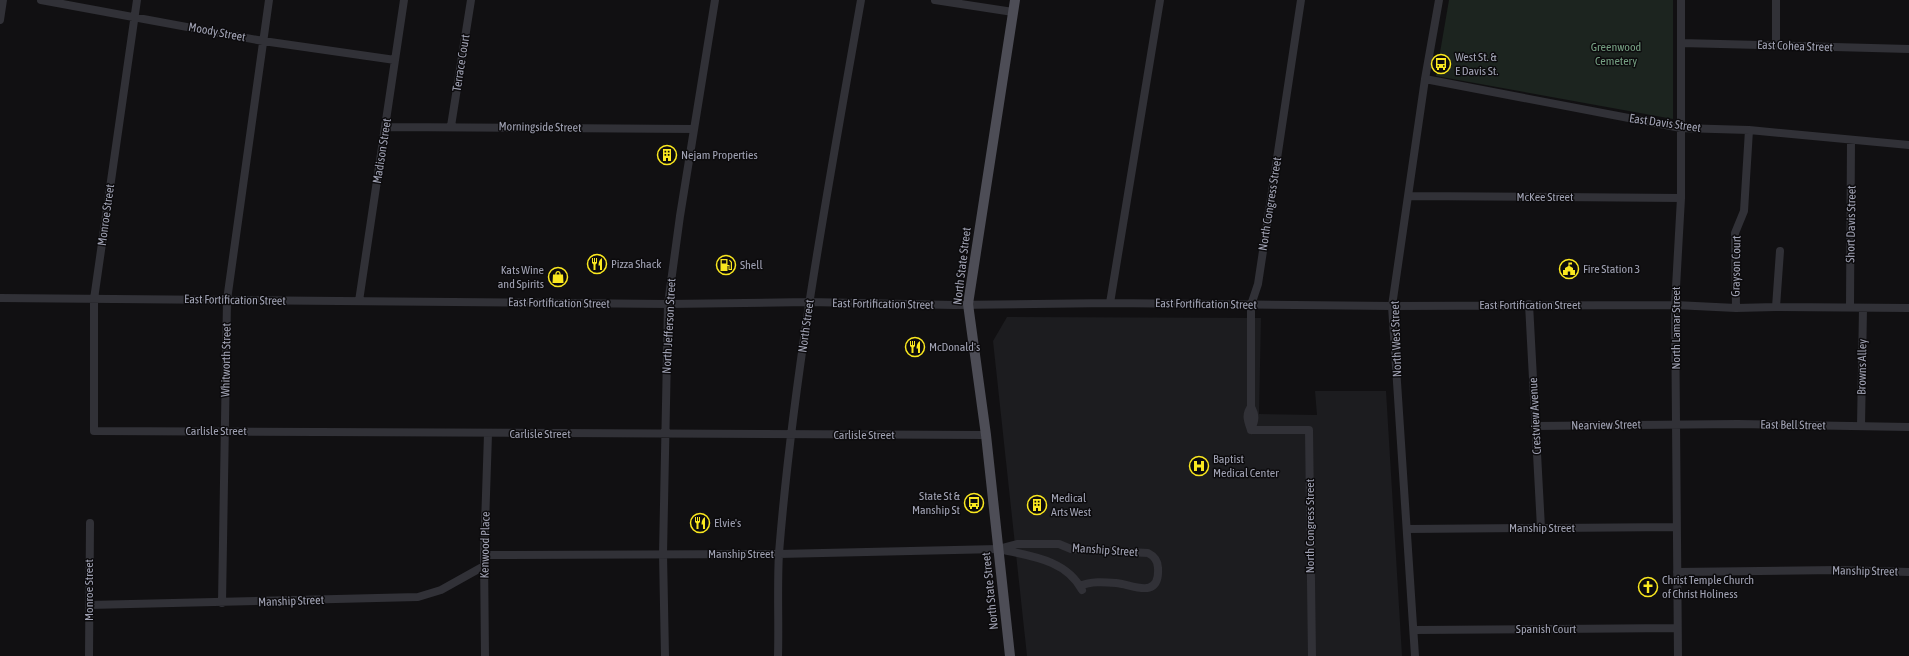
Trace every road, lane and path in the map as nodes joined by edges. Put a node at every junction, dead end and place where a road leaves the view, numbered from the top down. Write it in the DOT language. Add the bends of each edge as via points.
graph roads {
  1 [pos="3,0"];
  2 [pos="41,0"];
  3 [pos="137,0"];
  4 [pos="269,0"];
  5 [pos="404,0"];
  6 [pos="471,0"];
  7 [pos="715,0"];
  8 [pos="861,0"];
  9 [pos="935,0"];
  10 [pos="1015,0"];
  11 [pos="1160,0"];
  12 [pos="1301,0"];
  13 [pos="1438,0"];
  14 [pos="1681,0"];
  15 [pos="1776,0"];
  16 [pos="1014,12"];
  17 [pos="135,16"];
  18 [pos="0,20"];
  19 [pos="263,40"];
  20 [pos="1681,43"];
  21 [pos="1776,45"];
  22 [pos="1909,49"];
  23 [pos="395,60"];
  24 [pos="1425,80"];
  25 [pos="451,126"];
  26 [pos="386,127"];
  27 [pos="1681,128"];
  28 [pos="694,129"];
  29 [pos="1749,130"];
  30 [pos="1851,140"];
  31 [pos="1909,145"];
  32 [pos="1409,196"];
  33 [pos="1681,198"];
  34 [pos="1780,251"];
  35 [pos="0,298"];
  36 [pos="94,299"];
  37 [pos="227,300"];
  38 [pos="359,301"];
  39 [pos="809,302"];
  40 [pos="1110,303"];
  41 [pos="668,304"];
  42 [pos="968,304"];
  43 [pos="1529,304"];
  44 [pos="1251,305"];
  45 [pos="1675,305"];
  46 [pos="1392,306"];
  47 [pos="1776,307"];
  48 [pos="1850,307"];
  49 [pos="1736,308"];
  50 [pos="1863,308"];
  51 [pos="1909,308"];
  52 [pos="1677,424"];
  53 [pos="1535,426"];
  54 [pos="1861,426"];
  55 [pos="1909,427"];
  56 [pos="94,431"];
  57 [pos="225,431"];
  58 [pos="488,434"];
  59 [pos="665,434"];
  60 [pos="792,435"];
  61 [pos="986,435"];
  62 [pos="90,523"];
  63 [pos="1676,527"];
  64 [pos="1541,528"];
  65 [pos="1407,529"];
  66 [pos="998,549"];
  67 [pos="663,554"];
  68 [pos="779,554"];
  69 [pos="484,555"];
  70 [pos="484,566"];
  71 [pos="1677,572"];
  72 [pos="1909,572"];
  73 [pos="222,603"];
  74 [pos="89,605"];
  75 [pos="1677,628"];
  76 [pos="1414,630"];
  77 [pos="89,656"];
  78 [pos="485,656"];
  79 [pos="666,656"];
  80 [pos="778,656"];
  81 [pos="1010,656"];
  82 [pos="1312,656"];
  83 [pos="1416,656"];
  84 [pos="1678,656"];
  1 -- 18 [label="street"];
  2 -- 17 [label="street, Moody Street"];
  3 -- 17 [label="street, Monroe Street"];
  4 -- 19 [label="street, Whitworth Street"];
  5 -- 23 [label="street, Madison Street"];
  6 -- 25 [label="street, Terrace Court"];
  7 -- 28 [label="street, North Jefferson Street"];
  8 -- 39 [label="street, North Street"];
  9 -- 16 [label="street"];
  10 -- 16 [label="main road, North State Street"];
  11 -- 40 [label="street"];
  12 -- 44 [label="street, North Congress Street" via="1258,284"];
  13 -- 24 [label="street, North West Street"];
  14 -- 20 [label="street, North Lamar Street"];
  15 -- 21 [label="street"];
  16 -- 42 [label="main road, North State Street"];
  17 -- 19 [label="street, Moody Street"];
  17 -- 36 [label="street, Monroe Street"];
  19 -- 23 [label="street, Moody Street"];
  19 -- 37 [label="street, Whitworth Street"];
  20 -- 21 [label="street, East Cohea Street"];
  20 -- 27 [label="street, North Lamar Street"];
  21 -- 22 [label="street, East Cohea Street"];
  23 -- 26 [label="street, Madison Street"];
  24 -- 27 [label="street, East Davis Street"];
  24 -- 32 [label="street, North West Street"];
  25 -- 26 [label="street, Morningside Street"];
  25 -- 28 [label="street, Morningside Street"];
  26 -- 38 [label="street, Madison Street"];
  27 -- 29 [label="street, East Davis Street"];
  27 -- 33 [label="street, North Lamar Street"];
  28 -- 41 [label="street, North Jefferson Street"];
  29 -- 30 [label="street, East Davis Street"];
  29 -- 49 [label="street, Grayson Court" via="1744,211 1735,233"];
  30 -- 31 [label="street, East Davis Street"];
  30 -- 48 [label="street, Short Davis Street"];
  32 -- 33 [label="street, McKee Street"];
  32 -- 46 [label="street, North West Street"];
  33 -- 45 [label="street, North Lamar Street"];
  34 -- 47 [label="street"];
  35 -- 36 [label="street, East Fortification Street"];
  36 -- 37 [label="street, East Fortification Street"];
  36 -- 56 [label="street, Monroe Street"];
  37 -- 38 [label="street, East Fortification Street"];
  37 -- 57 [label="street, Whitworth Street"];
  38 -- 41 [label="street, East Fortification Street"];
  39 -- 41 [label="street, East Fortification Street"];
  39 -- 42 [label="street, East Fortification Street"];
  39 -- 60 [label="street, North Street"];
  40 -- 42 [label="street, East Fortification Street"];
  40 -- 44 [label="street, East Fortification Street"];
  41 -- 59 [label="street, North Jefferson Street"];
  42 -- 61 [label="main road, North State Street"];
  43 -- 45 [label="street, East Fortification Street"];
  43 -- 46 [label="street, East Fortification Street"];
  43 -- 53 [label="street, Crestview Avenue"];
  44 -- 46 [label="street, East Fortification Street"];
  44 -- 82 [label="street, North Congress Street" via="1251,407 1247,413 1251,430 1309,430"];
  45 -- 49 [label="street, East Fortification Street"];
  45 -- 52 [label="street, North Lamar Street"];
  46 -- 65 [label="street, North West Street"];
  47 -- 48 [label="street, East Fortification Street"];
  47 -- 49 [label="street, East Fortification Street"];
  48 -- 50 [label="street, East Fortification Street"];
  50 -- 51 [label="street, East Fortification Street"];
  50 -- 54 [label="street, Browns Alley"];
  52 -- 53 [label="street, Nearview Street"];
  52 -- 54 [label="street, East Bell Street"];
  52 -- 63 [label="street, North Lamar Street"];
  53 -- 64 [label="street, Crestview Avenue"];
  54 -- 55 [label="street, East Bell Street"];
  56 -- 57 [label="street, Carlisle Street"];
  57 -- 58 [label="street, Carlisle Street"];
  57 -- 73 [label="street, Whitworth Street"];
  58 -- 59 [label="street, Carlisle Street"];
  58 -- 69 [label="street, Kenwood Place"];
  59 -- 60 [label="street, Carlisle Street"];
  59 -- 67 [label="street, North Jefferson Street"];
  60 -- 61 [label="street, Carlisle Street"];
  60 -- 68 [label="street, North Street"];
  61 -- 66 [label="main road, North State Street"];
  62 -- 74 [label="street, Monroe Street"];
  63 -- 64 [label="street, Manship Street"];
  63 -- 71 [label="street, North Lamar Street"];
  64 -- 65 [label="street, Manship Street"];
  65 -- 76 [label="street, North West Street"];
  66 -- 66 [label="street, Manship Street" via="1032,555 1050,562 1063,569 1081,588 1087,582 1118,583 1136,589 1147,588 1156,581 1158,571 1154,557 1148,553 1071,549 1059,544 1017,544"];
  66 -- 68 [label="street, Manship Street"];
  66 -- 81 [label="main road, North State Street"];
  67 -- 68 [label="street, Manship Street"];
  67 -- 69 [label="street, Manship Street"];
  67 -- 79 [label="street, North Jefferson Street"];
  68 -- 80 [label="street, North Street"];
  69 -- 70 [label="street, Kenwood Place"];
  70 -- 73 [label="street, Manship Street" via="441,590 418,597"];
  70 -- 78 [label="street, Kenwood Place"];
  71 -- 72 [label="street, Manship Street"];
  71 -- 75 [label="street, North Lamar Street"];
  73 -- 74 [label="street, Manship Street"];
  74 -- 77 [label="street, Monroe Street"];
  75 -- 76 [label="street, Spanish Court"];
  75 -- 84 [label="street, North Lamar Street"];
  76 -- 83 [label="street, North West Street"];
}
